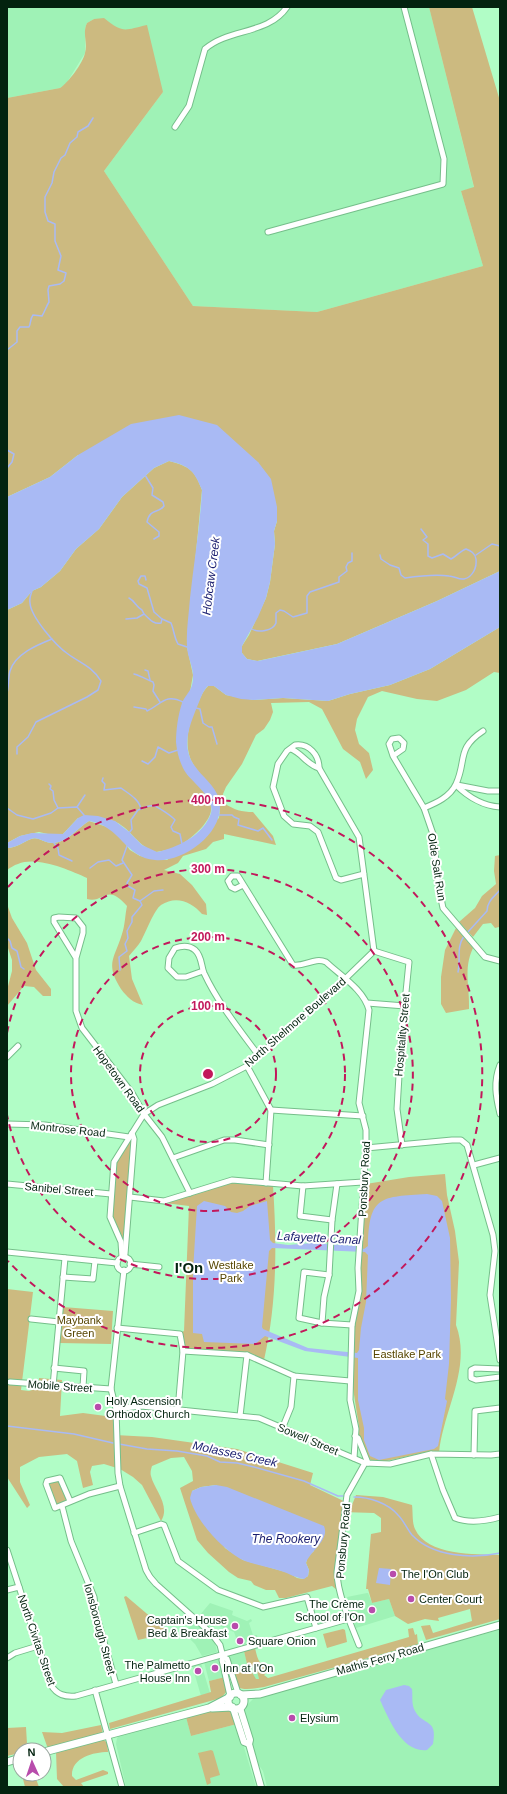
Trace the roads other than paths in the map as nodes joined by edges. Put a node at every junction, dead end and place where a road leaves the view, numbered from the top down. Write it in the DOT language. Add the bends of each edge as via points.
graph roads {
  1 [pos="287,7"];
  2 [pos="404,7"];
  3 [pos="175,127"];
  4 [pos="268,232"];
  5 [pos="483,731"];
  6 [pos="291,748"];
  7 [pos="394,756"];
  8 [pos="319,768"];
  9 [pos="456,785"];
  10 [pos="500,791"];
  11 [pos="500,807"];
  12 [pos="424,808"];
  13 [pos="364,874"];
  14 [pos="243,885"];
  15 [pos="374,952"];
  16 [pos="76,958"];
  17 [pos="500,961"];
  18 [pos="203,972"];
  19 [pos="345,979"];
  20 [pos="367,1003"];
  21 [pos="405,1006"];
  22 [pos="18,1046"];
  23 [pos="259,1056"];
  24 [pos="7,1057"];
  25 [pos="500,1065"];
  26 [pos="247,1066"];
  27 [pos="271,1110"];
  28 [pos="144,1114"];
  29 [pos="500,1114"];
  30 [pos="363,1116"];
  31 [pos="7,1124"];
  32 [pos="130,1135"];
  33 [pos="269,1145"];
  34 [pos="402,1145"];
  35 [pos="366,1148"];
  36 [pos="173,1158"];
  37 [pos="500,1158"];
  38 [pos="474,1165"];
  39 [pos="363,1182"];
  40 [pos="266,1183"];
  41 [pos="7,1184"];
  42 [pos="337,1184"];
  43 [pos="302,1186"];
  44 [pos="190,1192"];
  45 [pos="111,1194"];
  46 [pos="130,1197"];
  47 [pos="332,1220"];
  48 [pos="7,1252"];
  49 [pos="124,1257"];
  50 [pos="65,1258"];
  51 [pos="95,1261"];
  52 [pos="117,1262"];
  53 [pos="130,1264"];
  54 [pos="159,1267"];
  55 [pos="124,1270"];
  56 [pos="329,1275"];
  57 [pos="63,1277"];
  58 [pos="31,1320"];
  59 [pos="59,1322"];
  60 [pos="322,1323"];
  61 [pos="352,1325"];
  62 [pos="117,1328"];
  63 [pos="183,1351"];
  64 [pos="247,1355"];
  65 [pos="500,1360"];
  66 [pos="54,1368"];
  67 [pos="500,1369"];
  68 [pos="294,1376"];
  69 [pos="500,1377"];
  70 [pos="350,1381"];
  71 [pos="10,1382"];
  72 [pos="53,1386"];
  73 [pos="83,1387"];
  74 [pos="110,1389"];
  75 [pos="500,1408"];
  76 [pos="116,1410"];
  77 [pos="178,1410"];
  78 [pos="240,1416"];
  79 [pos="282,1429"];
  80 [pos="356,1436"];
  81 [pos="431,1454"];
  82 [pos="500,1454"];
  83 [pos="474,1456"];
  84 [pos="354,1458"];
  85 [pos="367,1463"];
  86 [pos="120,1486"];
  87 [pos="70,1502"];
  88 [pos="62,1506"];
  89 [pos="500,1517"];
  90 [pos="134,1533"];
  91 [pos="7,1550"];
  92 [pos="19,1586"];
  93 [pos="7,1590"];
  94 [pos="348,1619"];
  95 [pos="500,1625"];
  96 [pos="316,1628"];
  97 [pos="359,1644"];
  98 [pos="38,1646"];
  99 [pos="223,1656"];
  100 [pos="7,1658"];
  101 [pos="116,1684"];
  102 [pos="95,1690"];
  103 [pos="239,1694"];
  104 [pos="260,1694"];
  105 [pos="230,1697"];
  106 [pos="237,1707"];
  107 [pos="209,1708"];
  108 [pos="108,1735"];
  109 [pos="52,1750"];
  110 [pos="122,1787"];
  111 [pos="261,1787"];
  1 -- 3 [label="street" via="277,19 220,39 205,49 189,106"];
  2 -- 4 [label="street" via="444,159 443,184"];
  5 -- 9 [label="street" via="473,738 465,749"];
  6 -- 8 [label="street" via="312,766"];
  6 -- 8 [label="street" via="299,744 311,749"];
  6 -- 13 [label="street" via="278,764 273,787 284,816 292,824 310,826 318,832 336,878 341,880"];
  7 -- 12 [label="street, Olde Salt Run"];
  8 -- 13 [label="street" via="359,837"];
  9 -- 10 [label="street"];
  9 -- 11 [label="street" via="465,794"];
  9 -- 12 [label="street" via="442,800"];
  12 -- 17 [label="street, Olde Salt Run" via="434,838 437,880 443,908 485,957"];
  13 -- 15 [label="street"];
  14 -- 19 [label="street" via="293,965 299,966 320,960 326,962"];
  15 -- 19 [label="street, North Shelmore Boulevard"];
  15 -- 21 [label="street, Hospitality Street" via="409,962"];
  16 -- 16 [label="street, Hopetown Road" via="54,922 54,918 76,918 83,927"];
  16 -- 28 [label="street, Hopetown Road" via="76,1012 82,1028 132,1093"];
  18 -- 18 [label="street" via="177,977 168,968 169,958 175,948 182,946 195,950 202,961"];
  18 -- 23 [label="street" via="224,1010"];
  19 -- 20 [label="street"];
  19 -- 23 [label="street, North Shelmore Boulevard"];
  20 -- 21 [label="street"];
  20 -- 30 [label="street, Ponsbury Road" via="369,1010 359,1103"];
  21 -- 34 [label="street, Hospitality Street" via="397,1109"];
  22 -- 24 [label="street"];
  23 -- 26 [label="street, North Shelmore Boulevard"];
  25 -- 29 [label="street" via="495,1094"];
  26 -- 27 [label="street"];
  26 -- 28 [label="street, North Shelmore Boulevard" via="212,1084 158,1105"];
  27 -- 30 [label="street"];
  27 -- 33 [label="street"];
  28 -- 32 [label="street, North Shelmore Boulevard"];
  28 -- 36 [label="street, Hopetown Road" via="162,1137"];
  30 -- 35 [label="street, Ponsbury Road"];
  31 -- 32 [label="street, Montrose Road" via="45,1125"];
  32 -- 45 [label="street, North Shelmore Boulevard" via="114,1162"];
  32 -- 46 [label="street" via="134,1139"];
  33 -- 36 [label="street" via="224,1140"];
  33 -- 40 [label="street"];
  34 -- 35 [label="street"];
  34 -- 38 [label="street" via="460,1140 467,1145"];
  35 -- 39 [label="street, Ponsbury Road"];
  36 -- 44 [label="street, Hopetown Road"];
  37 -- 38 [label="street"];
  38 -- 65 [label="street" via="495,1248 490,1295"];
  39 -- 42 [label="street"];
  39 -- 61 [label="street, Ponsbury Road" via="359,1291"];
  40 -- 43 [label="street"];
  40 -- 44 [label="street" via="232,1180"];
  41 -- 45 [label="street, Sanibel Street"];
  42 -- 43 [label="street"];
  42 -- 47 [label="street"];
  43 -- 47 [label="street" via="300,1216"];
  44 -- 46 [label="street" via="162,1201"];
  45 -- 49 [label="street, North Shelmore Boulevard" via="110,1217 121,1242"];
  46 -- 49 [label="street"];
  47 -- 56 [label="street"];
  48 -- 50 [label="street"];
  49 -- 52 [label="street"];
  49 -- 53 [label="street"];
  50 -- 51 [label="street"];
  50 -- 57 [label="street"];
  51 -- 52 [label="street"];
  51 -- 57 [label="street" via="93,1279"];
  52 -- 55 [label="street" via="119,1269"];
  53 -- 54 [label="street"];
  53 -- 55 [label="street" via="128,1269"];
  55 -- 62 [label="street"];
  56 -- 60 [label="street"];
  56 -- 60 [label="street" via="304,1272 301,1292 299,1318"];
  57 -- 59 [label="street"];
  58 -- 59 [label="street"];
  59 -- 66 [label="street"];
  60 -- 61 [label="street"];
  61 -- 70 [label="street, Ponsbury Road"];
  62 -- 63 [label="street" via="180,1334"];
  62 -- 74 [label="street"];
  63 -- 64 [label="street"];
  63 -- 77 [label="street"];
  64 -- 68 [label="street"];
  64 -- 78 [label="street"];
  66 -- 72 [label="street"];
  66 -- 73 [label="street" via="84,1371"];
  67 -- 69 [label="street" via="475,1368 469,1372 471,1378 476,1380"];
  68 -- 70 [label="street"];
  68 -- 79 [label="street" via="291,1407"];
  70 -- 80 [label="street, Ponsbury Road" via="350,1400"];
  71 -- 72 [label="street, Mobile Street"];
  72 -- 73 [label="street, Mobile Street"];
  73 -- 74 [label="street, Mobile Street"];
  74 -- 76 [label="street"];
  75 -- 83 [label="street" via="475,1412"];
  76 -- 77 [label="street, Sowell Street" via="141,1406"];
  76 -- 86 [label="street"];
  77 -- 78 [label="street, Sowell Street"];
  78 -- 79 [label="street, Sowell Street" via="259,1418"];
  79 -- 84 [label="street, Sowell Street"];
  80 -- 84 [label="street, Ponsbury Road"];
  80 -- 85 [label="street, Ponsbury Road"];
  81 -- 83 [label="street, Sowell Street"];
  81 -- 85 [label="street, Sowell Street" via="390,1464"];
  81 -- 89 [label="street" via="455,1518 483,1522"];
  82 -- 83 [label="street, Sowell Street"];
  84 -- 85 [label="street, Sowell Street"];
  85 -- 94 [label="street, Ponsbury Road" via="347,1495 338,1568 338,1580"];
  86 -- 87 [label="street"];
  86 -- 90 [label="street"];
  87 -- 88 [label="street"];
  87 -- 88 [label="street" via="60,1478 47,1481 55,1508"];
  88 -- 101 [label="street, Ionsborough Street" via="71,1541 94,1597 96,1614"];
  90 -- 96 [label="street" via="164,1525 178,1561 218,1590 263,1607 307,1597"];
  90 -- 99 [label="street" via="150,1577 211,1633 217,1640"];
  91 -- 92 [label="street, North Civitas Street"];
  92 -- 93 [label="street"];
  92 -- 98 [label="street, North Civitas Street"];
  94 -- 96 [label="street"];
  94 -- 97 [label="street, Ponsbury Road"];
  95 -- 104 [label="main road, Mathis Ferry Road"];
  96 -- 99 [label="street"];
  98 -- 100 [label="street"];
  98 -- 102 [label="street, North Civitas Street" via="51,1685 57,1692 71,1696"];
  99 -- 101 [label="street"];
  99 -- 103 [label="street" via="227,1659"];
  99 -- 105 [label="street"];
  101 -- 102 [label="street"];
  102 -- 108 [label="street"];
  103 -- 104 [label="main road, Mathis Ferry Road"];
  103 -- 105 [label="main road, Mathis Ferry Road"];
  103 -- 106 [label="main road" via="244,1699"];
  104 -- 106 [label="main road, Mathis Ferry Road"];
  105 -- 106 [label="main road" via="229,1703"];
  105 -- 107 [label="main road, Mathis Ferry Road"];
  106 -- 107 [label="main road, Mathis Ferry Road"];
  106 -- 111 [label="street" via="244,1742 248,1744"];
  107 -- 108 [label="main road, Mathis Ferry Road"];
  108 -- 109 [label="main road, Mathis Ferry Road"];
  108 -- 110 [label="street"];
}
